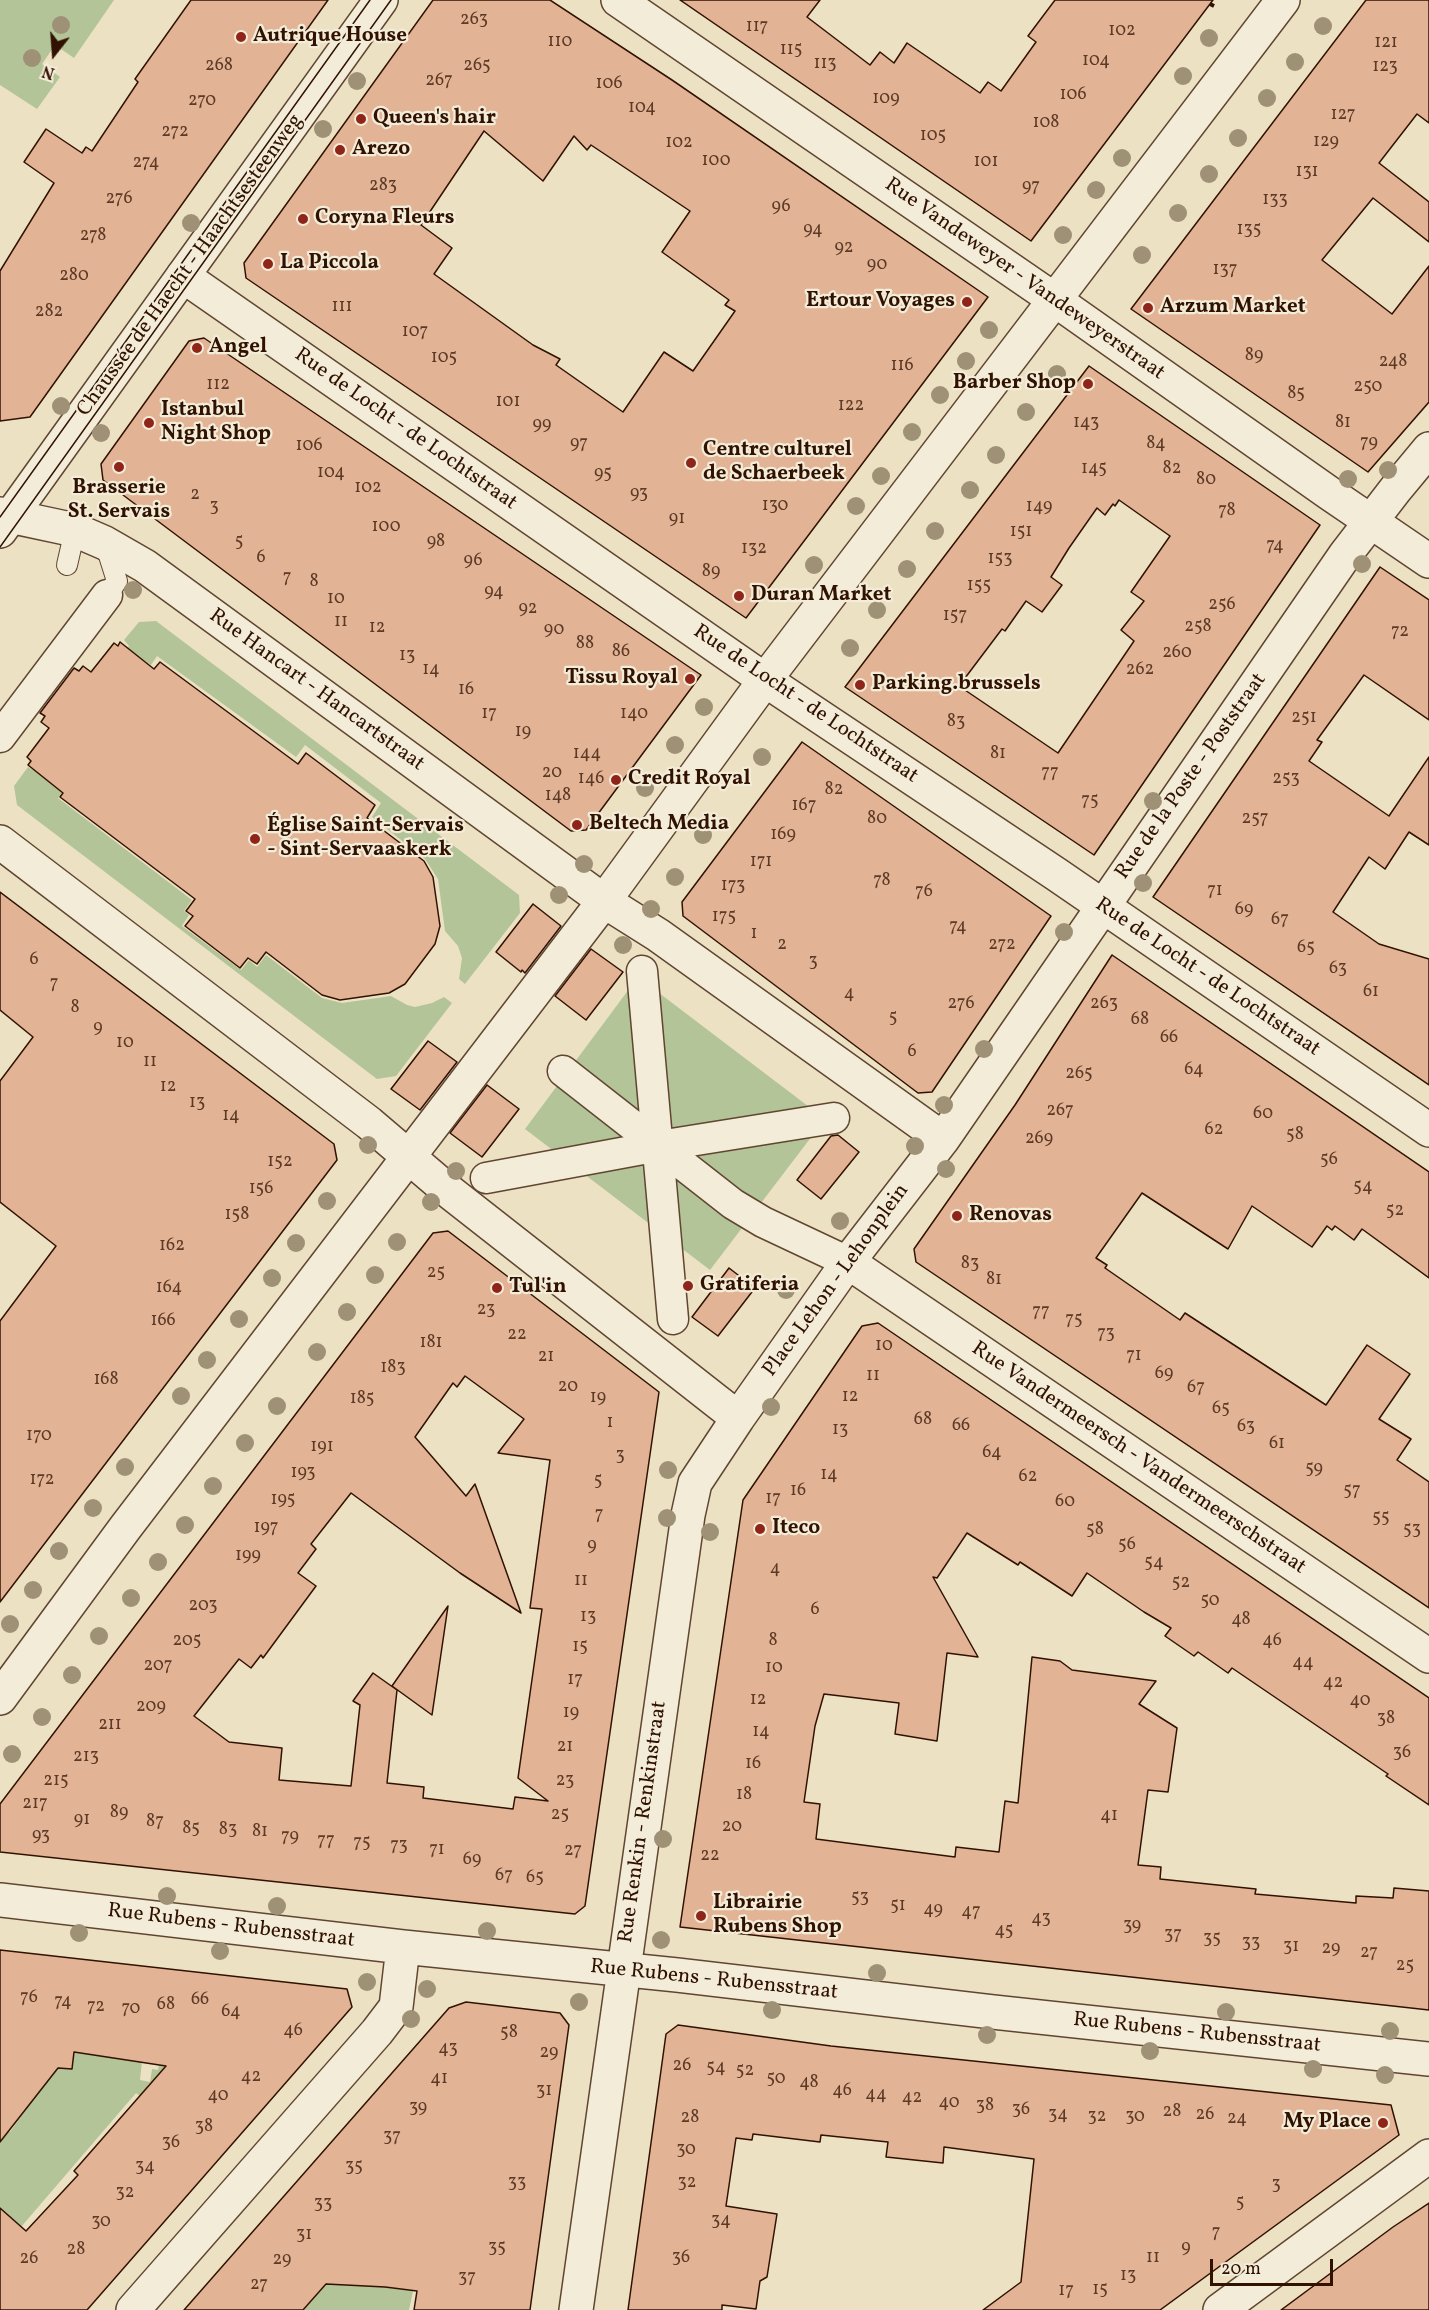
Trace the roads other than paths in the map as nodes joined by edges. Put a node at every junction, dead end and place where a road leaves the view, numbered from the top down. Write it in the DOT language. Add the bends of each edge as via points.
graph roads {
  1 [pos="381,0"];
  2 [pos="618,0"];
  3 [pos="1283,0"];
  4 [pos="183,276"];
  5 [pos="1055,300"];
  6 [pos="1429,450"];
  7 [pos="4,521"];
  8 [pos="1371,521"];
  9 [pos="75,530"];
  10 [pos="105,543"];
  11 [pos="1429,561"];
  12 [pos="67,565"];
  13 [pos="107,595"];
  14 [pos="765,680"];
  15 [pos="0,737"];
  16 [pos="0,842"];
  17 [pos="604,901"];
  18 [pos="1102,907"];
  19 [pos="642,971"];
  20 [pos="563,1071"];
  21 [pos="834,1118"];
  22 [pos="1429,1131"];
  23 [pos="943,1139"];
  24 [pos="659,1146"];
  25 [pos="407,1156"];
  26 [pos="486,1178"];
  27 [pos="848,1262"];
  28 [pos="674,1319"];
  29 [pos="738,1418"];
  30 [pos="1429,1656"];
  31 [pos="0,1698"];
  32 [pos="0,1900"];
  33 [pos="403,1947"];
  34 [pos="623,1970"];
  35 [pos="1429,2059"];
  36 [pos="1429,2156"];
  37 [pos="133,2310"];
  38 [pos="576,2310"];
  39 [pos="1220,2310"];
  1 -- 4 [label="street, Chaussée de Haecht - Haachtsesteenweg"];
  2 -- 5 [label="street, Rue Vandeweyer - Vandeweyerstraat"];
  3 -- 5 [label="street"];
  4 -- 7 [label="street, Chaussée de Haecht - Haachtsesteenweg"];
  4 -- 14 [label="street, Rue de Locht - de Lochtstraat"];
  5 -- 8 [label="street, Rue Vandeweyer - Vandeweyerstraat"];
  5 -- 14 [label="street"];
  6 -- 8 [label="street, Rue de la Poste - Poststraat"];
  7 -- 9 [label="street, Rue Hancart - Hancartstraat"];
  8 -- 11 [label="street, Rue Vandeweyer - Vandeweyerstraat"];
  8 -- 18 [label="street, Rue de la Poste - Poststraat"];
  9 -- 10 [label="street, Rue Hancart - Hancartstraat"];
  9 -- 12 [label="lane"];
  10 -- 13 [label="lane" via="117,581"];
  10 -- 17 [label="street, Rue Hancart - Hancartstraat" via="145,566"];
  13 -- 15 [label="street"];
  14 -- 17 [label="street"];
  14 -- 18 [label="street, Rue de Locht - de Lochtstraat"];
  16 -- 25 [label="street"];
  17 -- 23 [label="street" via="658,935"];
  17 -- 25 [label="street"];
  18 -- 22 [label="street, Rue de Locht - de Lochtstraat"];
  18 -- 23 [label="street, Rue de la Poste - Poststraat"];
  19 -- 24 [label="street"];
  20 -- 24 [label="street"];
  21 -- 24 [label="street"];
  23 -- 27 [label="street, Place Lehon - Lehonplein"];
  24 -- 26 [label="street"];
  24 -- 27 [label="street" via="733,1204"];
  24 -- 28 [label="street"];
  25 -- 29 [label="street"];
  25 -- 31 [label="street"];
  27 -- 29 [label="street, Place Lehon - Lehonplein"];
  27 -- 30 [label="street, Rue Vandermeersch - Vandermeerschstraat"];
  29 -- 34 [label="street, Rue Renkin - Renkinstraat" via="696,1483 688,1515"];
  32 -- 33 [label="street, Rue Rubens - Rubensstraat"];
  33 -- 34 [label="street, Rue Rubens - Rubensstraat"];
  33 -- 37 [label="street" via="396,2007"];
  34 -- 35 [label="street, Rue Rubens - Rubensstraat"];
  34 -- 38 [label="street, Rue Renkin - Renkinstraat"];
  36 -- 39 [label="street"];
}
